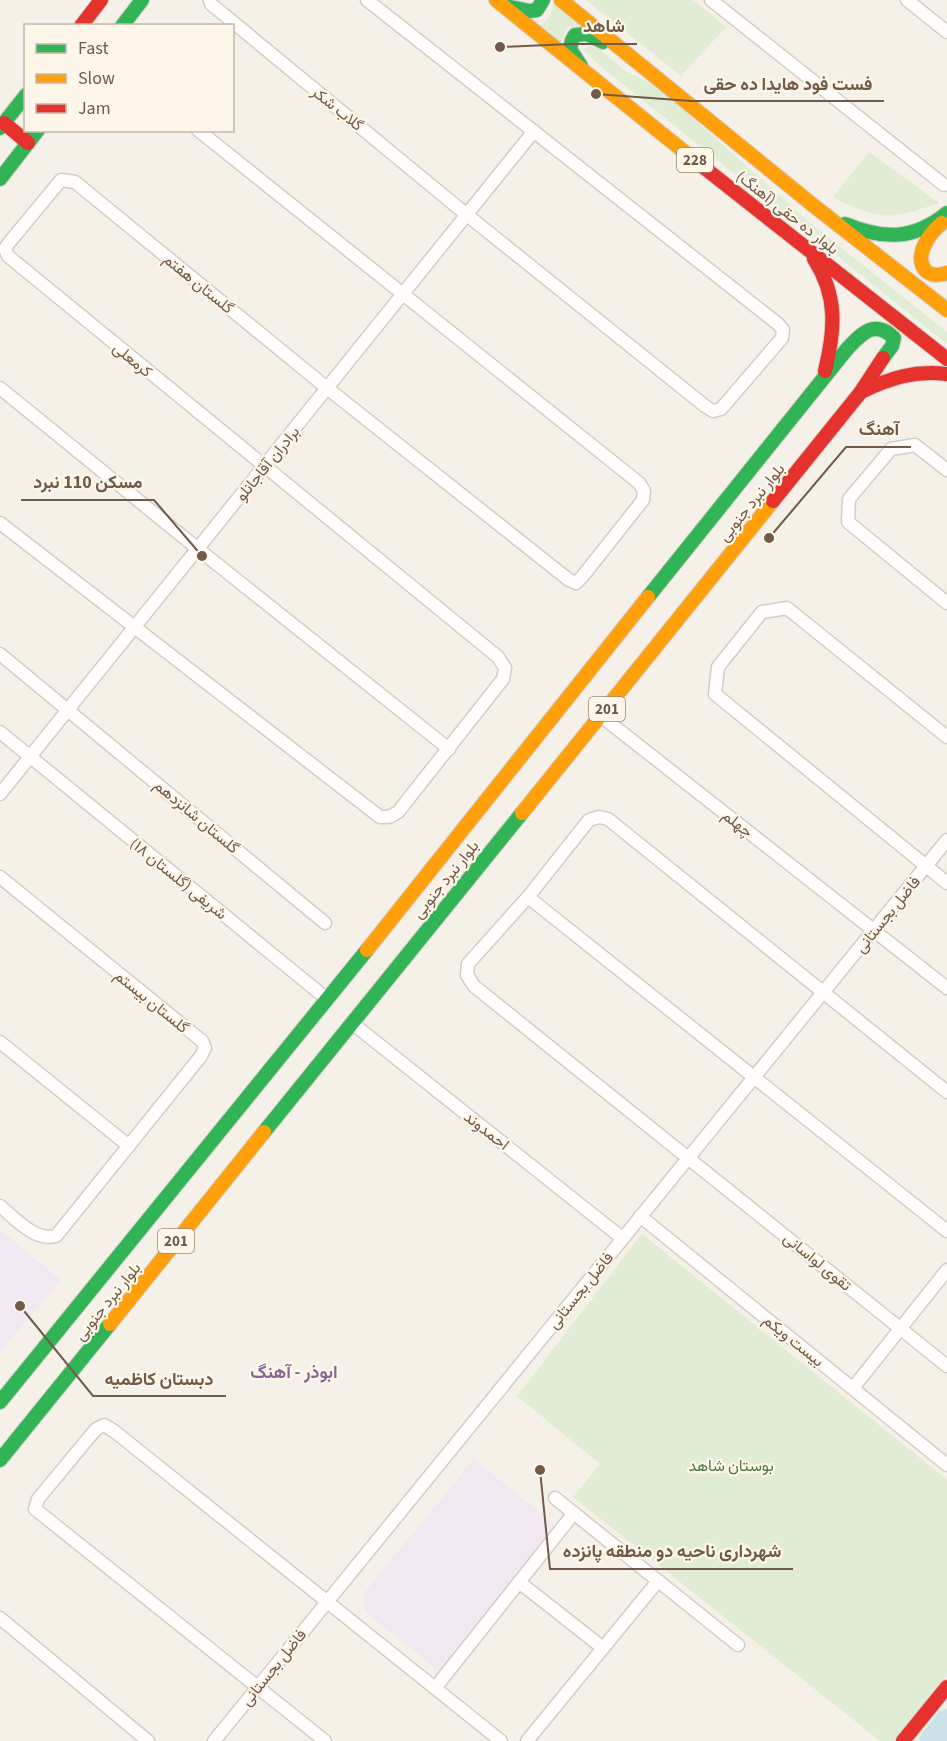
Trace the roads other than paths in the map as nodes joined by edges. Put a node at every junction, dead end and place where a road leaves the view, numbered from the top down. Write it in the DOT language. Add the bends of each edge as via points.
graph roads {
  1 [pos="101,0"];
  2 [pos="142,0"];
  3 [pos="210,0"];
  4 [pos="367,0"];
  5 [pos="543,0"];
  6 [pos="561,0"];
  7 [pos="711,0"];
  8 [pos="907,0"];
  9 [pos="500,3"];
  10 [pos="83,24"];
  11 [pos="124,24"];
  12 [pos="947,32"];
  13 [pos="645,69"];
  14 [pos="586,74"];
  15 [pos="24,97"];
  16 [pos="1,124"];
  17 [pos="534,131"];
  18 [pos="36,132"];
  19 [pos="201,132"];
  20 [pos="28,143"];
  21 [pos="0,178"];
  22 [pos="69,180"];
  23 [pos="944,185"];
  24 [pos="814,206"];
  25 [pos="467,215"];
  26 [pos="947,215"];
  27 [pos="804,246"];
  28 [pos="947,273"];
  29 [pos="404,293"];
  30 [pos="947,310"];
  31 [pos="947,359"];
  32 [pos="947,374"];
  33 [pos="824,376"];
  34 [pos="0,388"];
  35 [pos="327,388"];
  36 [pos="860,393"];
  37 [pos="264,466"];
  38 [pos="947,470"];
  39 [pos="0,523"];
  40 [pos="198,549"];
  41 [pos="947,603"];
  42 [pos="134,628"];
  43 [pos="0,654"];
  44 [pos="69,709"];
  45 [pos="601,716"];
  46 [pos="0,732"];
  47 [pos="947,737"];
  48 [pos="449,749"];
  49 [pos="30,757"];
  50 [pos="0,794"];
  51 [pos="947,840"];
  52 [pos="926,866"];
  53 [pos="0,877"];
  54 [pos="947,883"];
  55 [pos="528,897"];
  56 [pos="325,923"];
  57 [pos="874,930"];
  58 [pos="947,988"];
  59 [pos="823,992"];
  60 [pos="327,999"];
  61 [pos="352,1023"];
  62 [pos="0,1042"];
  63 [pos="754,1076"];
  64 [pos="947,1092"];
  65 [pos="129,1146"];
  66 [pos="688,1157"];
  67 [pos="0,1206"];
  68 [pos="640,1216"];
  69 [pos="947,1231"];
  70 [pos="622,1238"];
  71 [pos="947,1270"];
  72 [pos="900,1328"];
  73 [pos="947,1366"];
  74 [pos="853,1389"];
  75 [pos="0,1402"];
  76 [pos="0,1460"];
  77 [pos="947,1465"];
  78 [pos="555,1498"];
  79 [pos="574,1513"];
  80 [pos="658,1581"];
  81 [pos="519,1582"];
  82 [pos="326,1602"];
  83 [pos="0,1618"];
  84 [pos="738,1645"];
  85 [pos="603,1648"];
  86 [pos="258,1687"];
  87 [pos="947,1687"];
  88 [pos="435,1688"];
  89 [pos="148,1741"];
  90 [pos="214,1741"];
  91 [pos="325,1741"];
  92 [pos="501,1741"];
  93 [pos="527,1741"];
  94 [pos="903,1741"];
  1 -- 10 [label="main road"];
  2 -- 11 [label="main road"];
  3 -- 25 [label="street, گلاب شکر"];
  4 -- 17 [label="street"];
  5 -- 9 [label="main road" via="537,10 530,11"];
  6 -- 13 [label="main road, بلوار ده حقی (آهنگ) / 228"];
  7 -- 23 [label="street"];
  8 -- 12 [label="street"];
  9 -- 14 [label="main road, بلوار ده حقی (آهنگ) / 228"];
  13 -- 14 [label="main road" via="591,34 582,33 575,36 570,48"];
  13 -- 24 [label="main road, بلوار ده حقی (آهنگ) / 228"];
  14 -- 27 [label="main road, بلوار ده حقی (آهنگ) / 228"];
  15 -- 16 [label="main road"];
  16 -- 20 [label="main road"];
  17 -- 25 [label="street, برادران آقاجانلو"];
  17 -- 25 [label="street, گلاب شکر" via="778,324 783,330 782,338 721,409 713,411"];
  18 -- 20 [label="main road"];
  19 -- 29 [label="street"];
  20 -- 21 [label="main road"];
  22 -- 35 [label="street, گلستان هفتم"];
  22 -- 37 [label="street, کرمعلی" via="61,180 5,249 8,256"];
  24 -- 26 [label="main road" via="848,226 875,234 905,234 931,226"];
  24 -- 30 [label="main road, بلوار ده حقی (آهنگ) / 228"];
  25 -- 29 [label="street, برادران آقاجانلو"];
  26 -- 28 [label="main road" via="923,246 920,263 929,275"];
  27 -- 31 [label="main road, بلوار ده حقی (آهنگ) / 228"];
  27 -- 33 [label="main road, بلوار نبرد جنوبی" via="821,268 831,294 832,345"];
  29 -- 35 [label="street, برادران آقاجانلو"];
  29 -- 35 [label="street, گلستان هفتم" via="644,491 643,500 576,583"];
  32 -- 36 [label="main road, بلوار نبرد جنوبی" via="908,373"];
  33 -- 36 [label="main road, 201" via="859,336 880,327 894,338 892,346"];
  33 -- 60 [label="main road, بلوار نبرد جنوبی / 201"];
  34 -- 40 [label="street"];
  35 -- 37 [label="street, برادران آقاجانلو"];
  36 -- 45 [label="main road, بلوار نبرد جنوبی / 201"];
  37 -- 40 [label="street, برادران آقاجانلو"];
  37 -- 48 [label="street, کرمعلی" via="498,657 505,668 503,679"];
  38 -- 41 [label="street" via="915,445 891,449 849,499 848,522"];
  39 -- 42 [label="street"];
  40 -- 42 [label="street, برادران آقاجانلو"];
  40 -- 48 [label="street"];
  42 -- 44 [label="street, برادران آقاجانلو"];
  42 -- 48 [label="street" via="380,817 398,812"];
  43 -- 44 [label="street, گلستان شانزدهم"];
  44 -- 49 [label="street, برادران آقاجانلو"];
  44 -- 56 [label="street, گلستان شانزدهم"];
  45 -- 57 [label="street, چهلم"];
  45 -- 61 [label="main road, بلوار نبرد جنوبی / 201"];
  46 -- 49 [label="street, شریفی (گلستان ۱۸)"];
  47 -- 52 [label="street" via="787,608 762,612 718,667 715,694"];
  49 -- 50 [label="street, برادران آقاجانلو"];
  49 -- 60 [label="street, شریفی (گلستان ۱۸)"];
  51 -- 52 [label="street, فاضل بجستانی"];
  52 -- 54 [label="street"];
  52 -- 57 [label="street, فاضل بجستانی"];
  53 -- 65 [label="street, گلستان بیستم" via="202,1041 205,1048 201,1056"];
  55 -- 59 [label="street" via="589,820 608,819"];
  55 -- 63 [label="street"];
  55 -- 66 [label="street, تقوی لواسانی" via="468,964 467,975 474,986"];
  57 -- 58 [label="street, چهلم"];
  57 -- 59 [label="street, فاضل بجستانی"];
  59 -- 63 [label="street, فاضل بجستانی"];
  59 -- 64 [label="street"];
  60 -- 75 [label="main road, بلوار نبرد جنوبی / 201"];
  61 -- 70 [label="street, احمدوند"];
  61 -- 76 [label="main road, بلوار نبرد جنوبی / 201"];
  62 -- 65 [label="street"];
  63 -- 66 [label="street, فاضل بجستانی"];
  63 -- 69 [label="street"];
  65 -- 67 [label="street" via="56,1236 37,1235"];
  66 -- 68 [label="street, فاضل بجستانی"];
  66 -- 72 [label="street, تقوی لواسانی"];
  68 -- 70 [label="street, فاضل بجستانی"];
  68 -- 74 [label="street, بیست ویکم"];
  70 -- 82 [label="street, فاضل بجستانی"];
  71 -- 72 [label="street"];
  72 -- 73 [label="street, تقوی لواسانی"];
  72 -- 74 [label="street"];
  74 -- 77 [label="street, بیست ویکم"];
  78 -- 79 [label="street"];
  79 -- 80 [label="street"];
  79 -- 81 [label="street"];
  80 -- 84 [label="street"];
  80 -- 85 [label="street"];
  81 -- 85 [label="street"];
  81 -- 88 [label="street"];
  82 -- 86 [label="street, فاضل بجستانی"];
  82 -- 86 [label="street" via="104,1425 96,1429 45,1490 35,1509"];
  82 -- 88 [label="street"];
  83 -- 89 [label="street"];
  85 -- 93 [label="street"];
  86 -- 90 [label="street, فاضل بجستانی"];
  86 -- 91 [label="street"];
  87 -- 94 [label="main road"];
  88 -- 92 [label="street"];
}
